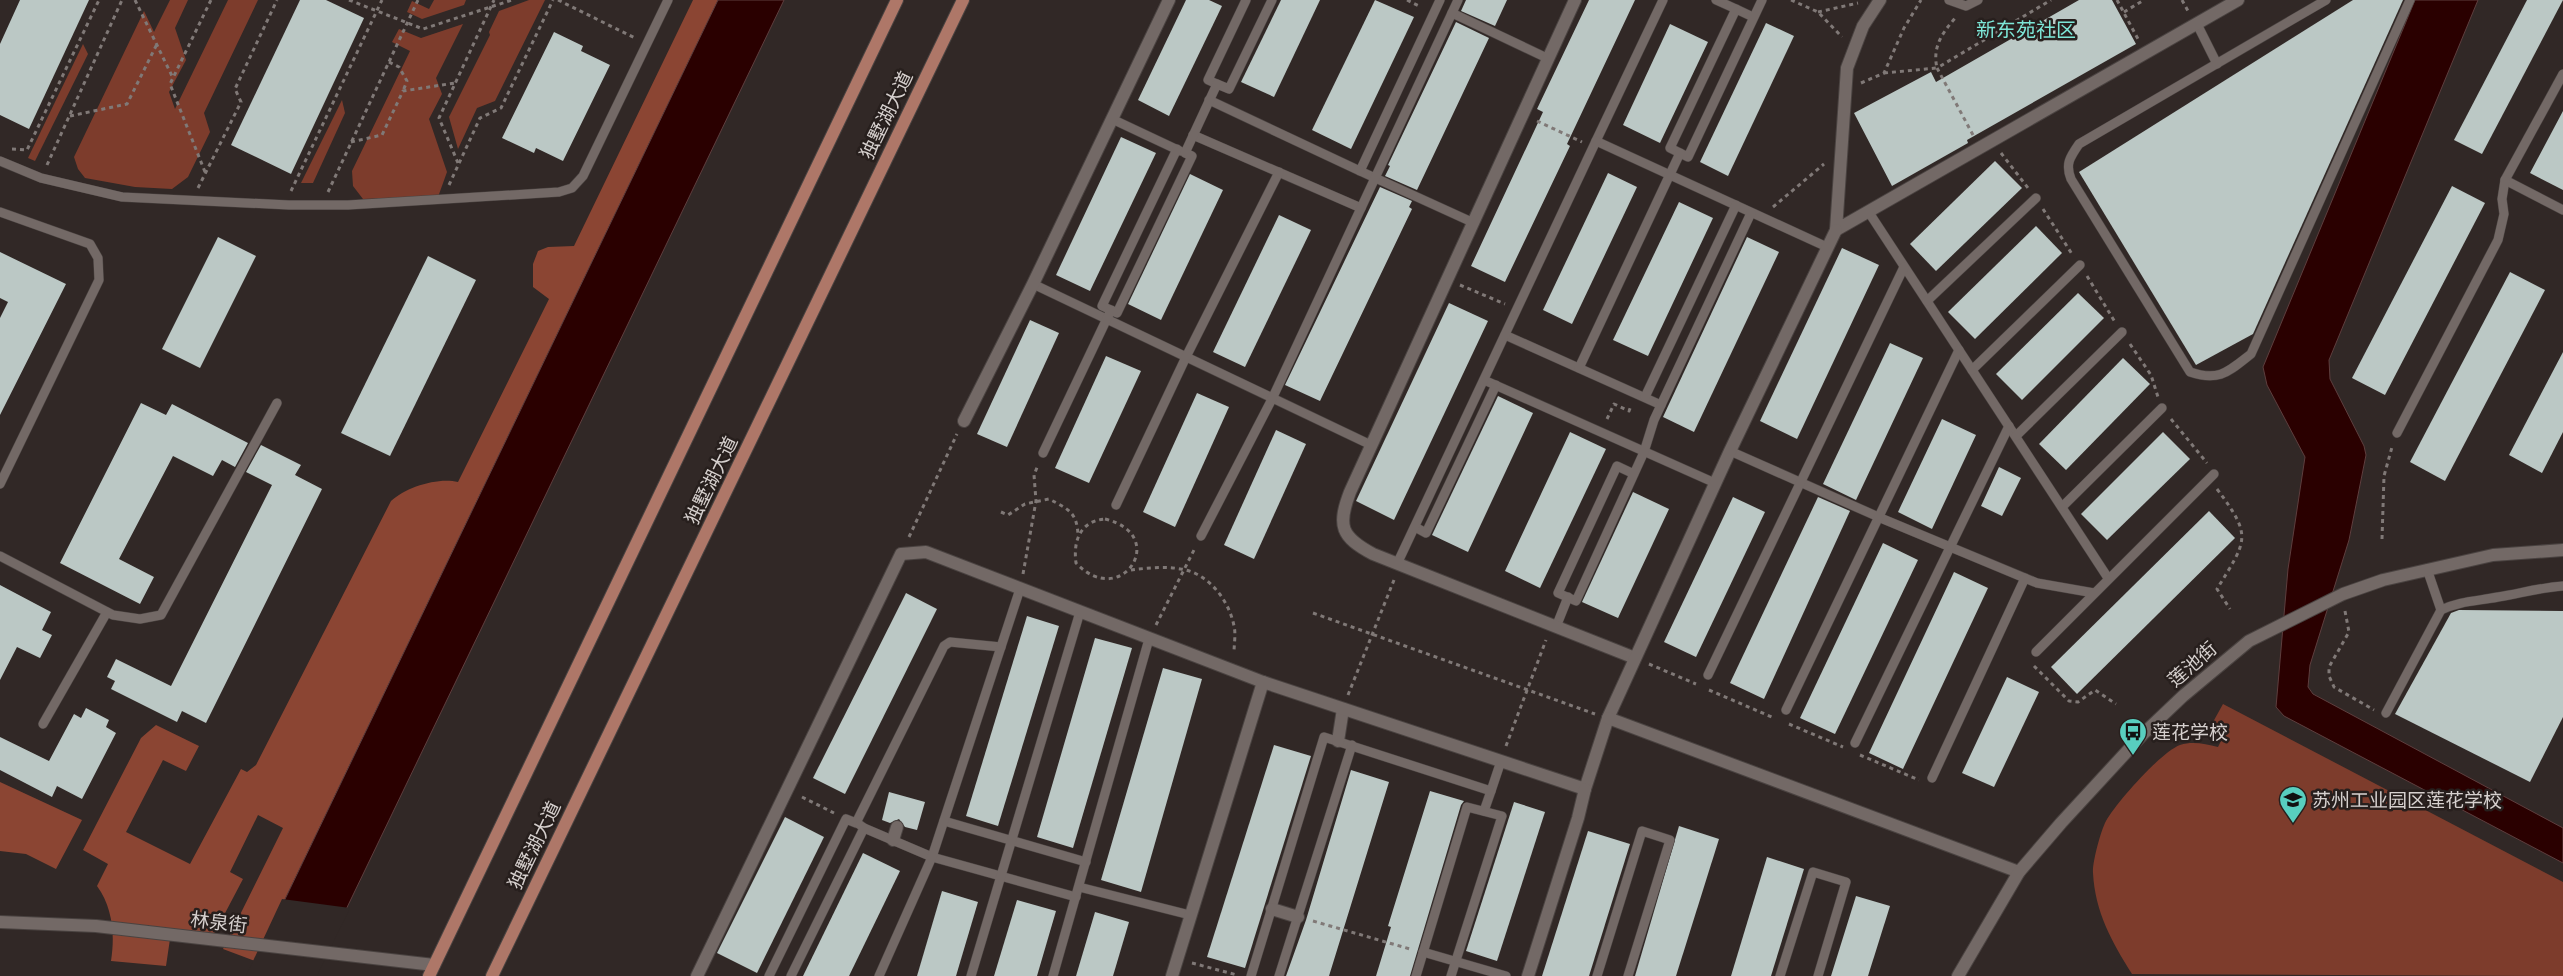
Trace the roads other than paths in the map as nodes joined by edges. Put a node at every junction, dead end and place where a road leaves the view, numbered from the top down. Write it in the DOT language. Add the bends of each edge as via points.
graph roads {
  1 [pos="668,0"];
  2 [pos="897,0"];
  3 [pos="963,0"];
  4 [pos="1169,0"];
  5 [pos="1246,0"];
  6 [pos="1272,0"];
  7 [pos="1440,0"];
  8 [pos="1458,0"];
  9 [pos="1575,0"];
  10 [pos="1663,0"];
  11 [pos="1716,0"];
  12 [pos="1762,0"];
  13 [pos="1949,0"];
  14 [pos="1978,0"];
  15 [pos="2238,0"];
  16 [pos="2326,0"];
  17 [pos="2410,0"];
  18 [pos="1879,1"];
  19 [pos="1736,9"];
  20 [pos="1452,13"];
  21 [pos="1754,17"];
  22 [pos="2196,24"];
  23 [pos="1549,58"];
  24 [pos="2217,64"];
  25 [pos="2563,74"];
  26 [pos="1217,84"];
  27 [pos="1209,100"];
  28 [pos="1112,119"];
  29 [pos="1193,135"];
  30 [pos="1595,144"];
  31 [pos="1181,151"];
  32 [pos="1680,153"];
  33 [pos="0,161"];
  34 [pos="1360,171"];
  35 [pos="1279,172"];
  36 [pos="1669,174"];
  37 [pos="1374,178"];
  38 [pos="2505,180"];
  39 [pos="2036,198"];
  40 [pos="1736,205"];
  41 [pos="1360,208"];
  42 [pos="2563,210"];
  43 [pos="1868,211"];
  44 [pos="0,212"];
  45 [pos="1751,212"];
  46 [pos="1474,223"];
  47 [pos="1836,230"];
  48 [pos="1827,247"];
  49 [pos="2080,265"];
  50 [pos="1904,267"];
  51 [pos="1033,284"];
  52 [pos="1927,301"];
  53 [pos="1111,310"];
  54 [pos="1106,320"];
  55 [pos="2122,332"];
  56 [pos="1506,335"];
  57 [pos="1959,350"];
  58 [pos="1186,357"];
  59 [pos="1580,368"];
  60 [pos="1972,370"];
  61 [pos="1484,380"];
  62 [pos="1496,385"];
  63 [pos="1641,395"];
  64 [pos="1272,399"];
  65 [pos="277,403"];
  66 [pos="1661,406"];
  67 [pos="2162,408"];
  68 [pos="964,421"];
  69 [pos="2009,426"];
  70 [pos="2397,433"];
  71 [pos="2016,436"];
  72 [pos="1371,445"];
  73 [pos="1730,450"];
  74 [pos="1043,452"];
  75 [pos="1644,452"];
  76 [pos="1634,474"];
  77 [pos="2214,474"];
  78 [pos="1801,482"];
  79 [pos="1715,483"];
  80 [pos="0,484"];
  81 [pos="1116,505"];
  82 [pos="2062,507"];
  83 [pos="1878,517"];
  84 [pos="1415,527"];
  85 [pos="1201,536"];
  86 [pos="1951,548"];
  87 [pos="2563,550"];
  88 [pos="0,556"];
  89 [pos="1399,565"];
  90 [pos="2427,569"];
  91 [pos="2024,578"];
  92 [pos="2108,578"];
  93 [pos="2563,586"];
  94 [pos="1020,589"];
  95 [pos="2094,593"];
  96 [pos="1568,597"];
  97 [pos="2441,610"];
  98 [pos="107,612"];
  99 [pos="1080,612"];
  100 [pos="1554,626"];
  101 [pos="1149,639"];
  102 [pos="1001,647"];
  103 [pos="2036,652"];
  104 [pos="1636,658"];
  105 [pos="1708,675"];
  106 [pos="1263,682"];
  107 [pos="1343,708"];
  108 [pos="1786,710"];
  109 [pos="2386,713"];
  110 [pos="1608,718"];
  111 [pos="43,724"];
  112 [pos="1338,741"];
  113 [pos="1855,743"];
  114 [pos="1352,745"];
  115 [pos="1500,761"];
  116 [pos="1932,778"];
  117 [pos="1585,789"];
  118 [pos="1491,791"];
  119 [pos="1484,811"];
  120 [pos="944,821"];
  121 [pos="856,823"];
  122 [pos="897,827"];
  123 [pos="864,828"];
  124 [pos="893,840"];
  125 [pos="1012,841"];
  126 [pos="932,858"];
  127 [pos="1086,862"];
  128 [pos="2019,872"];
  129 [pos="1001,876"];
  130 [pos="1079,887"];
  131 [pos="1076,897"];
  132 [pos="1272,909"];
  133 [pos="1190,915"];
  134 [pos="1298,917"];
  135 [pos="0,922"];
  136 [pos="1423,952"];
  137 [pos="1456,962"];
  138 [pos="431,970"];
  139 [pos="492,976"];
  140 [pos="697,976"];
  141 [pos="768,976"];
  142 [pos="791,976"];
  143 [pos="879,976"];
  144 [pos="971,976"];
  145 [pos="1053,976"];
  146 [pos="1172,976"];
  147 [pos="1251,976"];
  148 [pos="1279,976"];
  149 [pos="1416,976"];
  150 [pos="1451,976"];
  151 [pos="1506,976"];
  152 [pos="1528,976"];
  153 [pos="1598,976"];
  154 [pos="1628,976"];
  155 [pos="1780,976"];
  156 [pos="1818,976"];
  157 [pos="1958,976"];
  1 -- 33 [label="lane" via="590,162 572,188 543,194 442,201 325,205 122,197 41,178"];
  2 -- 138 [label="main road, 独墅湖大道"];
  3 -- 139 [label="main road, 独墅湖大道"];
  4 -- 28 [label="street"];
  5 -- 26 [label="lane" via="1208,80"];
  6 -- 26 [label="lane" via="1229,89"];
  7 -- 34 [label="lane"];
  8 -- 20 [label="lane"];
  9 -- 23 [label="street"];
  10 -- 30 [label="lane"];
  11 -- 19 [label="lane"];
  12 -- 21 [label="lane"];
  13 -- 14 [label="lane" via="1966,6"];
  15 -- 22 [label="street"];
  16 -- 24 [label="lane"];
  17 -- 24 [label="lane" via="2251,354 2230,371 2208,378 2190,372 2068,171 2069,158 2079,144"];
  18 -- 47 [label="street" via="1863,26 1848,68"];
  19 -- 21 [label="lane"];
  19 -- 32 [label="lane" via="1670,148"];
  20 -- 23 [label="lane"];
  20 -- 37 [label="lane"];
  21 -- 32 [label="lane" via="1688,157"];
  22 -- 24 [label="lane"];
  22 -- 43 [label="street"];
  23 -- 46 [label="street"];
  25 -- 38 [label="lane"];
  26 -- 27 [label="lane"];
  27 -- 29 [label="lane"];
  27 -- 34 [label="lane"];
  28 -- 31 [label="lane"];
  28 -- 51 [label="street"];
  29 -- 31 [label="lane"];
  29 -- 35 [label="lane"];
  30 -- 36 [label="lane"];
  30 -- 56 [label="lane"];
  31 -- 53 [label="lane" via="1102,306"];
  31 -- 53 [label="lane" via="1192,156 1117,313"];
  32 -- 36 [label="lane"];
  34 -- 37 [label="lane"];
  35 -- 41 [label="lane"];
  35 -- 58 [label="lane"];
  36 -- 40 [label="lane"];
  36 -- 59 [label="lane"];
  37 -- 41 [label="lane"];
  37 -- 46 [label="lane"];
  38 -- 42 [label="lane"];
  38 -- 70 [label="lane" via="2504,214 2498,240"];
  39 -- 52 [label="lane"];
  40 -- 45 [label="lane"];
  40 -- 63 [label="lane"];
  41 -- 64 [label="lane"];
  43 -- 47 [label="street"];
  43 -- 50 [label="lane"];
  44 -- 80 [label="lane" via="90,244 98,258 99,280"];
  45 -- 48 [label="lane"];
  45 -- 66 [label="lane"];
  46 -- 72 [label="street"];
  47 -- 48 [label="street"];
  48 -- 73 [label="street"];
  49 -- 60 [label="lane"];
  50 -- 52 [label="lane"];
  50 -- 78 [label="lane"];
  51 -- 54 [label="lane"];
  51 -- 68 [label="street"];
  52 -- 57 [label="lane"];
  53 -- 54 [label="lane"];
  54 -- 58 [label="lane"];
  54 -- 74 [label="lane"];
  55 -- 71 [label="lane"];
  56 -- 59 [label="lane"];
  56 -- 61 [label="lane"];
  57 -- 60 [label="lane"];
  57 -- 83 [label="lane"];
  58 -- 64 [label="lane"];
  58 -- 81 [label="lane"];
  59 -- 63 [label="lane"];
  60 -- 69 [label="lane"];
  61 -- 62 [label="lane"];
  61 -- 84 [label="lane"];
  62 -- 75 [label="lane"];
  62 -- 84 [label="lane" via="1426,533"];
  63 -- 66 [label="lane"];
  64 -- 72 [label="lane"];
  64 -- 85 [label="lane"];
  65 -- 98 [label="lane" via="160,615 140,619"];
  66 -- 75 [label="lane"];
  67 -- 82 [label="lane"];
  69 -- 71 [label="lane"];
  69 -- 86 [label="lane"];
  71 -- 82 [label="lane"];
  72 -- 89 [label="street" via="1342,511 1342,526 1351,542"];
  73 -- 78 [label="lane"];
  73 -- 79 [label="street"];
  75 -- 76 [label="lane"];
  75 -- 79 [label="lane"];
  76 -- 96 [label="lane" via="1576,601"];
  76 -- 96 [label="lane" via="1617,466 1558,593"];
  77 -- 92 [label="lane"];
  78 -- 83 [label="lane"];
  78 -- 105 [label="lane"];
  79 -- 104 [label="street"];
  82 -- 92 [label="lane"];
  83 -- 86 [label="lane"];
  83 -- 108 [label="lane"];
  84 -- 89 [label="lane"];
  86 -- 91 [label="lane"];
  86 -- 113 [label="lane"];
  87 -- 90 [label="street, 莲池街" via="2492,554"];
  88 -- 98 [label="lane"];
  89 -- 100 [label="street"];
  90 -- 97 [label="lane"];
  90 -- 128 [label="street, 莲池街" via="2343,594 2264,632 2223,662 2106,772"];
  91 -- 95 [label="lane"];
  91 -- 116 [label="lane"];
  92 -- 95 [label="lane"];
  93 -- 97 [label="lane" via="2534,588 2508,596 2455,603"];
  94 -- 99 [label="street"];
  94 -- 102 [label="lane"];
  94 -- 140 [label="street" via="926,552 902,554"];
  95 -- 103 [label="lane"];
  96 -- 100 [label="lane"];
  97 -- 109 [label="lane"];
  98 -- 111 [label="lane"];
  99 -- 101 [label="street"];
  99 -- 125 [label="lane"];
  100 -- 104 [label="street"];
  101 -- 106 [label="street"];
  101 -- 127 [label="lane"];
  102 -- 120 [label="lane"];
  102 -- 121 [label="lane" via="950,642 944,646"];
  104 -- 110 [label="street"];
  106 -- 107 [label="street"];
  106 -- 133 [label="street"];
  107 -- 112 [label="street"];
  107 -- 115 [label="street"];
  110 -- 117 [label="street"];
  110 -- 128 [label="street"];
  112 -- 114 [label="lane"];
  112 -- 132 [label="lane" via="1324,737"];
  114 -- 118 [label="lane"];
  114 -- 134 [label="lane"];
  115 -- 117 [label="street"];
  115 -- 118 [label="lane"];
  117 -- 152 [label="street"];
  118 -- 119 [label="lane"];
  119 -- 136 [label="lane" via="1467,806"];
  119 -- 137 [label="lane" via="1502,816"];
  120 -- 125 [label="lane"];
  120 -- 126 [label="lane"];
  121 -- 123 [label="lane"];
  121 -- 141 [label="lane" via="846,819"];
  122 -- 124 [label="street"];
  123 -- 124 [label="lane"];
  123 -- 142 [label="lane"];
  124 -- 126 [label="lane"];
  125 -- 127 [label="lane"];
  125 -- 129 [label="lane"];
  126 -- 129 [label="lane"];
  126 -- 143 [label="lane"];
  127 -- 130 [label="lane"];
  128 -- 157 [label="street, 莲池街"];
  129 -- 131 [label="lane"];
  129 -- 144 [label="lane"];
  130 -- 131 [label="lane"];
  130 -- 133 [label="lane"];
  131 -- 145 [label="lane"];
  132 -- 134 [label="street"];
  132 -- 147 [label="lane"];
  133 -- 146 [label="street"];
  134 -- 148 [label="lane"];
  135 -- 138 [label="street, 林泉街" via="96,926 330,953"];
  136 -- 137 [label="lane"];
  136 -- 149 [label="lane"];
  137 -- 150 [label="lane"];
  137 -- 151 [label="lane"];
  153 -- 154 [label="lane" via="1642,831 1670,840"];
  155 -- 156 [label="lane" via="1813,872 1846,882"];
}
